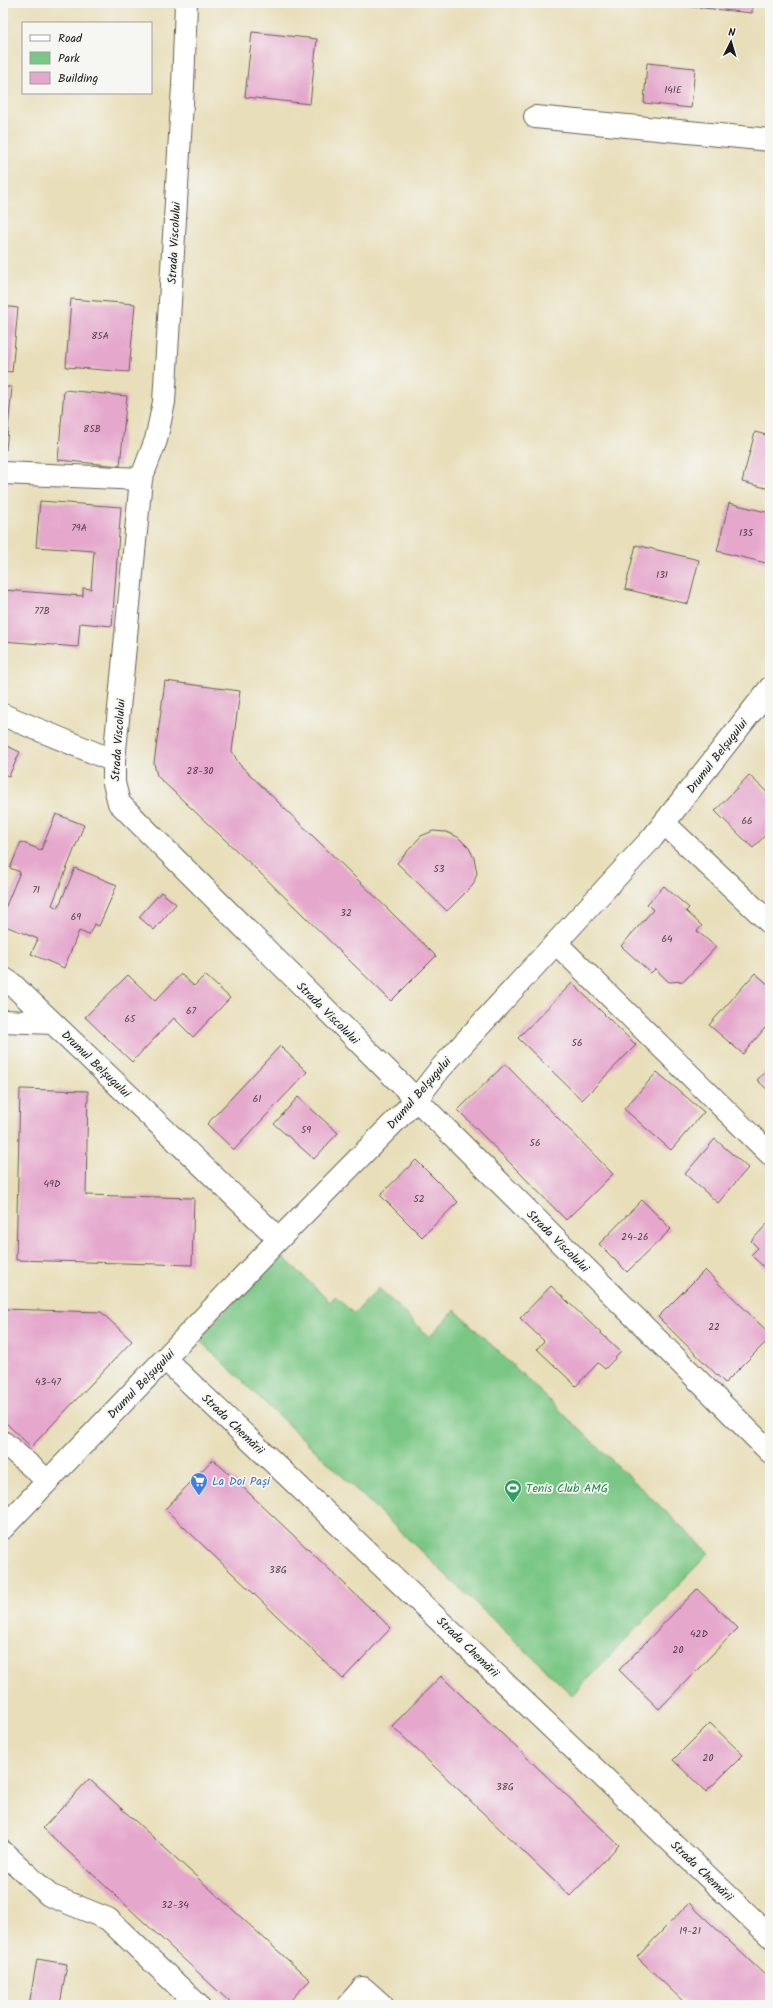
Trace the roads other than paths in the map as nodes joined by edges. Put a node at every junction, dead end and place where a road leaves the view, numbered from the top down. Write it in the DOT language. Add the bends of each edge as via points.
graph roads {
  1 [pos="186,3"];
  2 [pos="535,117"];
  3 [pos="770,140"];
  4 [pos="3,473"];
  5 [pos="140,479"];
  6 [pos="770,688"];
  7 [pos="3,715"];
  8 [pos="114,761"];
  9 [pos="664,824"];
  10 [pos="770,923"];
  11 [pos="557,944"];
  12 [pos="3,978"];
  13 [pos="3,1020"];
  14 [pos="53,1023"];
  15 [pos="416,1100"];
  16 [pos="770,1154"];
  17 [pos="279,1239"];
  18 [pos="165,1358"];
  19 [pos="3,1442"];
  20 [pos="770,1452"];
  21 [pos="48,1481"];
  22 [pos="3,1528"];
  23 [pos="3,1852"];
  24 [pos="770,1936"];
  25 [pos="198,2005"];
  26 [pos="348,2005"];
  27 [pos="382,2005"];
  1 -- 5 [label="street, Strada Viscolului" via="164,402 156,440"];
  2 -- 3 [label="street"];
  4 -- 5 [label="street"];
  5 -- 8 [label="street, Strada Viscolului"];
  6 -- 9 [label="street, Drumul Belșugului"];
  7 -- 8 [label="street"];
  8 -- 15 [label="street, Strada Viscolului" via="116,794 124,810"];
  9 -- 10 [label="street"];
  9 -- 11 [label="street, Drumul Belșugului"];
  11 -- 15 [label="street, Drumul Belșugului" via="440,1069"];
  11 -- 16 [label="street"];
  12 -- 14 [label="street"];
  13 -- 14 [label="street, Drumul Belșugului"];
  14 -- 17 [label="street, Drumul Belșugului"];
  15 -- 17 [label="street, Drumul Belșugului"];
  15 -- 20 [label="street, Strada Viscolului"];
  17 -- 18 [label="street, Drumul Belșugului"];
  18 -- 21 [label="street, Drumul Belșugului"];
  18 -- 24 [label="street, Strada Chemării"];
  19 -- 21 [label="street"];
  21 -- 22 [label="street, Drumul Belșugului"];
  23 -- 25 [label="street" via="49,1895 108,1919"];
  26 -- 27 [label="street" via="363,1988"];
}
